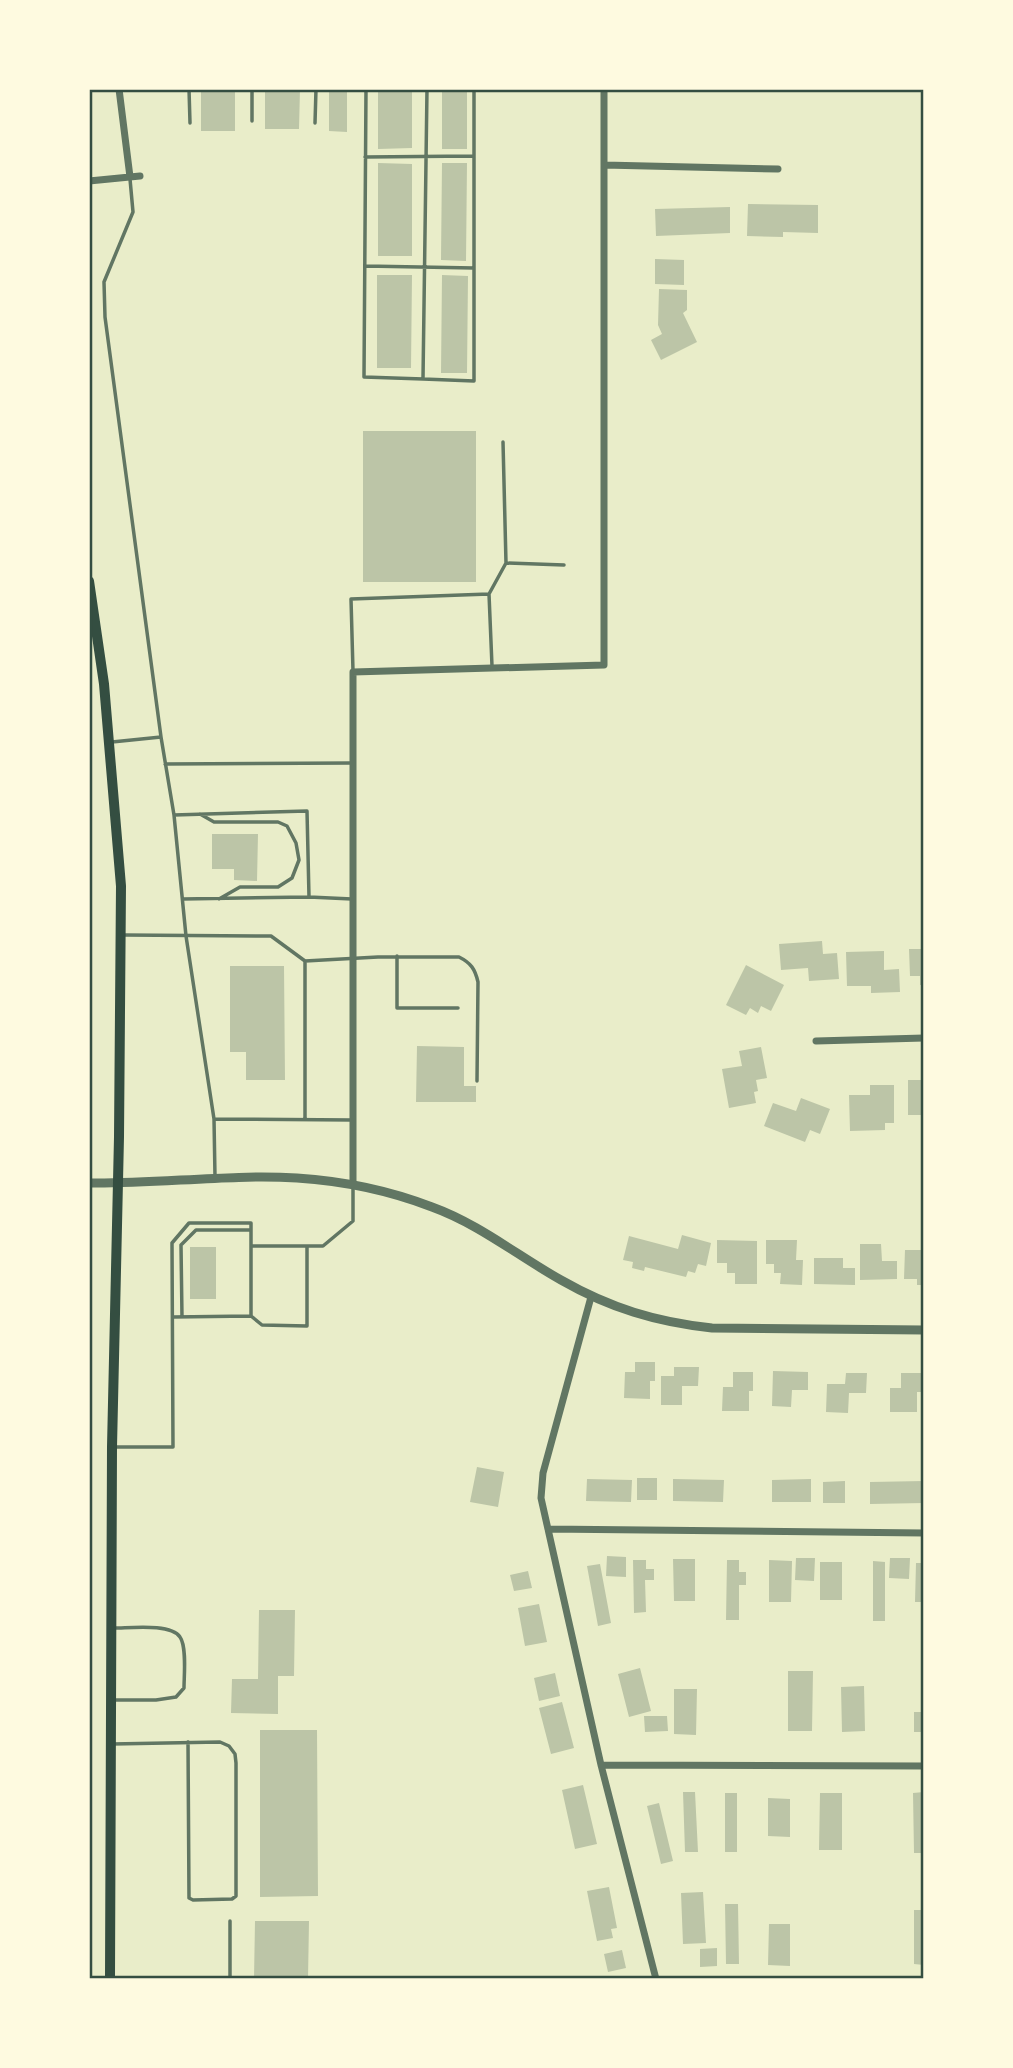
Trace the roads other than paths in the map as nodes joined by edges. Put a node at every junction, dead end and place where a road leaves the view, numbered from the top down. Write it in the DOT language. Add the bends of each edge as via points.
graph roads {
  1 [pos="119,89"];
  2 [pos="189,89"];
  3 [pos="252,89"];
  4 [pos="316,89"];
  5 [pos="366,89"];
  6 [pos="427,89"];
  7 [pos="474,89"];
  8 [pos="604,89"];
  9 [pos="252,121"];
  10 [pos="316,123"];
  11 [pos="190,124"];
  12 [pos="365,156"];
  13 [pos="426,156"];
  14 [pos="474,156"];
  15 [pos="604,165"];
  16 [pos="778,169"];
  17 [pos="141,176"];
  18 [pos="130,177"];
  19 [pos="89,181"];
  20 [pos="365,266"];
  21 [pos="424,267"];
  22 [pos="474,268"];
  23 [pos="423,380"];
  24 [pos="503,442"];
  25 [pos="506,563"];
  26 [pos="564,565"];
  27 [pos="89,580"];
  28 [pos="489,594"];
  29 [pos="492,668"];
  30 [pos="353,672"];
  31 [pos="161,737"];
  32 [pos="109,743"];
  33 [pos="353,763"];
  34 [pos="165,764"];
  35 [pos="200,814"];
  36 [pos="174,815"];
  37 [pos="309,897"];
  38 [pos="183,899"];
  39 [pos="219,899"];
  40 [pos="354,899"];
  41 [pos="121,935"];
  42 [pos="186,936"];
  43 [pos="397,956"];
  44 [pos="354,958"];
  45 [pos="305,961"];
  46 [pos="458,1008"];
  47 [pos="924,1038"];
  48 [pos="816,1041"];
  49 [pos="477,1081"];
  50 [pos="214,1119"];
  51 [pos="305,1119"];
  52 [pos="353,1120"];
  53 [pos="215,1179"];
  54 [pos="89,1183"];
  55 [pos="118,1184"];
  56 [pos="353,1185"];
  57 [pos="251,1230"];
  58 [pos="251,1246"];
  59 [pos="307,1247"];
  60 [pos="591,1297"];
  61 [pos="251,1316"];
  62 [pos="173,1317"];
  63 [pos="182,1317"];
  64 [pos="924,1330"];
  65 [pos="112,1447"];
  66 [pos="548,1529"];
  67 [pos="924,1533"];
  68 [pos="112,1628"];
  69 [pos="111,1700"];
  70 [pos="188,1742"];
  71 [pos="110,1744"];
  72 [pos="601,1765"];
  73 [pos="924,1766"];
  74 [pos="230,1921"];
  75 [pos="110,1979"];
  76 [pos="230,1979"];
  77 [pos="656,1979"];
  1 -- 18 [label="street"];
  2 -- 11 [label="lane"];
  3 -- 9 [label="lane"];
  4 -- 10 [label="lane"];
  5 -- 12 [label="lane"];
  6 -- 13 [label="lane"];
  7 -- 14 [label="lane"];
  8 -- 15 [label="street"];
  12 -- 13 [label="lane"];
  12 -- 20 [label="lane"];
  13 -- 14 [label="lane"];
  13 -- 21 [label="lane"];
  14 -- 22 [label="lane"];
  15 -- 16 [label="street"];
  15 -- 29 [label="street" via="604,664"];
  17 -- 18 [label="street"];
  18 -- 19 [label="street"];
  18 -- 31 [label="lane" via="133,212 104,282 105,317"];
  20 -- 21 [label="lane"];
  20 -- 23 [label="lane" via="364,377"];
  21 -- 22 [label="lane"];
  21 -- 23 [label="lane"];
  22 -- 23 [label="lane" via="474,381"];
  24 -- 25 [label="lane"];
  25 -- 26 [label="lane"];
  25 -- 28 [label="lane"];
  27 -- 32 [label="main road"];
  28 -- 29 [label="lane"];
  28 -- 30 [label="lane" via="351,599"];
  29 -- 30 [label="street"];
  30 -- 33 [label="street"];
  31 -- 32 [label="lane"];
  31 -- 34 [label="lane"];
  32 -- 41 [label="main road"];
  33 -- 34 [label="lane"];
  33 -- 40 [label="street"];
  34 -- 36 [label="lane"];
  35 -- 36 [label="lane"];
  35 -- 37 [label="lane" via="307,811"];
  35 -- 39 [label="lane" via="214,822 278,822 287,826 296,843 299,859 292,878 278,887 240,887"];
  36 -- 38 [label="lane"];
  37 -- 39 [label="lane"];
  37 -- 40 [label="lane"];
  38 -- 39 [label="lane"];
  38 -- 42 [label="lane"];
  40 -- 44 [label="street"];
  41 -- 42 [label="lane"];
  41 -- 55 [label="main road"];
  42 -- 45 [label="lane" via="271,936"];
  42 -- 50 [label="lane"];
  43 -- 44 [label="lane"];
  43 -- 46 [label="lane" via="397,1008"];
  43 -- 49 [label="lane" via="459,957 475,970"];
  44 -- 45 [label="lane"];
  44 -- 52 [label="street"];
  45 -- 51 [label="lane"];
  47 -- 48 [label="street"];
  50 -- 51 [label="lane"];
  50 -- 53 [label="lane"];
  51 -- 52 [label="lane"];
  52 -- 56 [label="street"];
  53 -- 55 [label="street"];
  53 -- 56 [label="street" via="293,1178"];
  54 -- 55 [label="street"];
  55 -- 65 [label="main road"];
  56 -- 59 [label="lane" via="353,1221 323,1246"];
  56 -- 60 [label="street" via="456,1217"];
  57 -- 58 [label="lane"];
  57 -- 62 [label="lane" via="251,1223 189,1223 172,1243"];
  57 -- 63 [label="lane" via="196,1230 181,1245"];
  58 -- 59 [label="lane"];
  58 -- 61 [label="lane"];
  59 -- 61 [label="lane" via="307,1326 262,1325"];
  60 -- 64 [label="street" via="679,1325"];
  60 -- 66 [label="street" via="543,1473 541,1498"];
  61 -- 63 [label="lane"];
  62 -- 63 [label="lane"];
  62 -- 65 [label="lane" via="173,1447"];
  65 -- 68 [label="main road"];
  66 -- 67 [label="street"];
  66 -- 72 [label="street"];
  68 -- 69 [label="main road"];
  68 -- 69 [label="lane" via="170,1630 180,1636 184,1688 176,1697"];
  69 -- 71 [label="main road"];
  70 -- 70 [label="lane" via="220,1742 235,1754 236,1896 232,1899 189,1898"];
  70 -- 71 [label="lane"];
  71 -- 75 [label="main road"];
  72 -- 73 [label="street"];
  72 -- 77 [label="street"];
  74 -- 76 [label="lane"];
}
